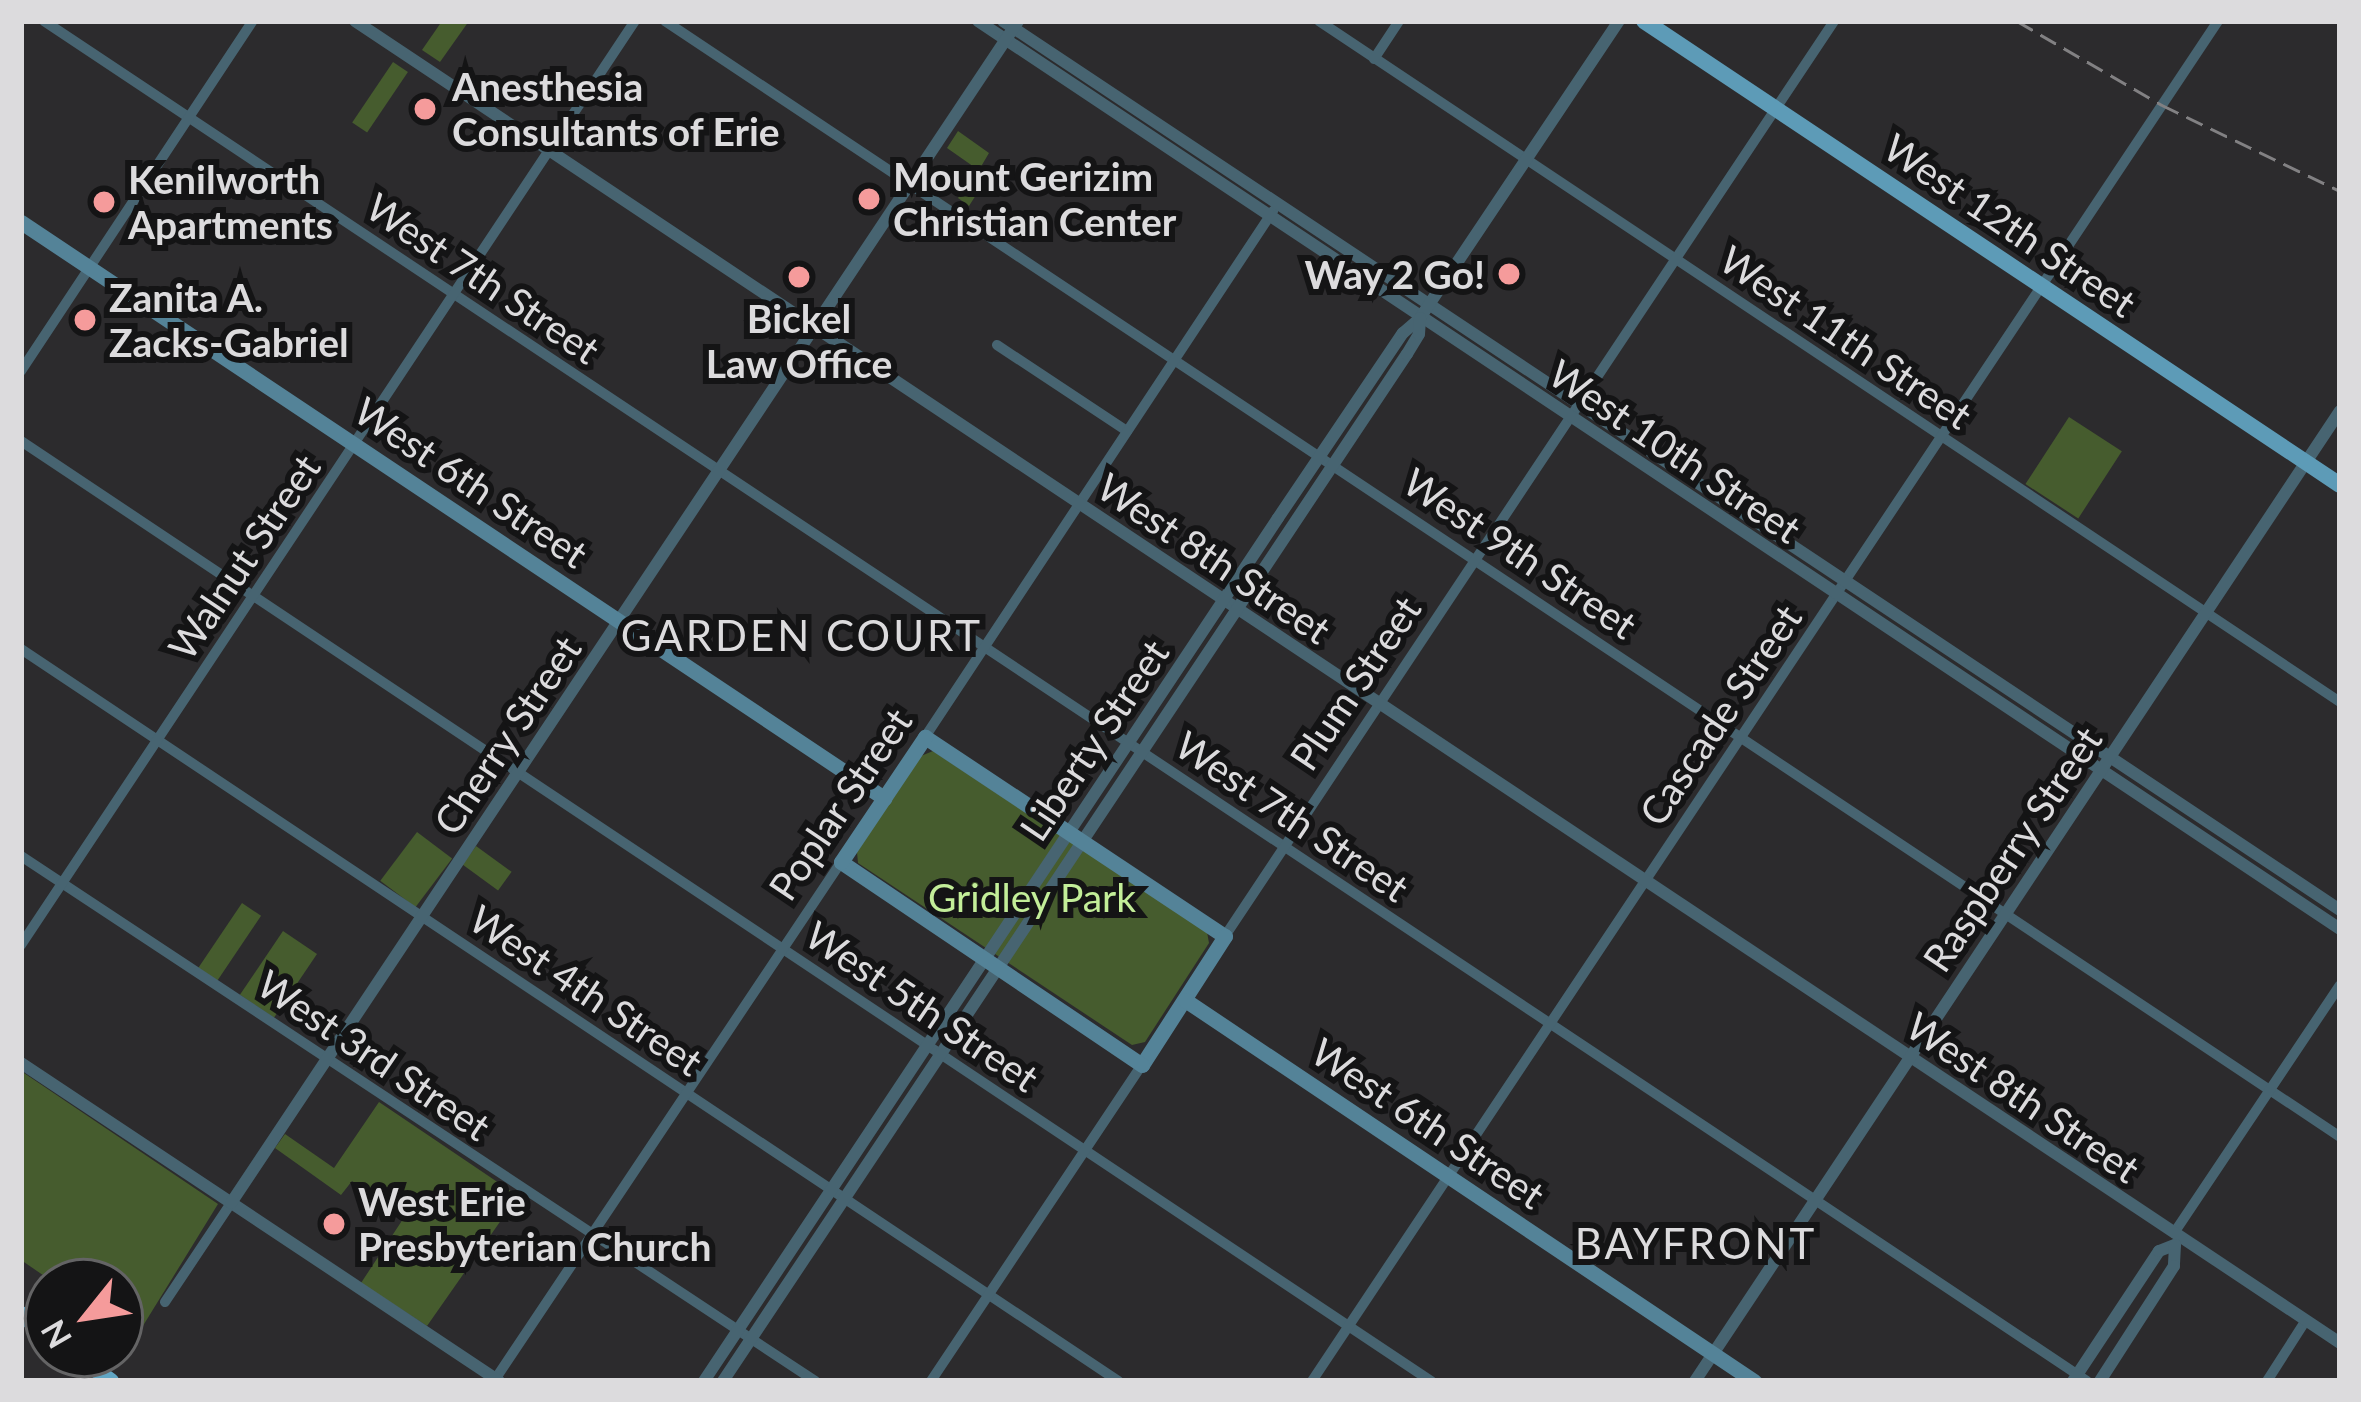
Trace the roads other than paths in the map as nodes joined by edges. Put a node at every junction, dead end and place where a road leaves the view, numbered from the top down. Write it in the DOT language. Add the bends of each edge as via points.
graph roads {
  1 [pos="44,21"];
  2 [pos="253,21"];
  3 [pos="355,21"];
  4 [pos="635,21"];
  5 [pos="665,21"];
  6 [pos="978,21"];
  7 [pos="1319,21"];
  8 [pos="1399,21"];
  9 [pos="1619,21"];
  10 [pos="1644,21"];
  11 [pos="1834,21"];
  12 [pos="2218,21"];
  13 [pos="1010,27"];
  14 [pos="1374,59"];
  15 [pos="1777,110"];
  16 [pos="189,118"];
  17 [pos="1141,121"];
  18 [pos="549,150"];
  19 [pos="1526,160"];
  20 [pos="909,184"];
  21 [pos="1278,203"];
  22 [pos="1270,217"];
  23 [pos="21,222"];
  24 [pos="1677,260"];
  25 [pos="90,268"];
  26 [pos="2042,286"];
  27 [pos="454,295"];
  28 [pos="1430,304"];
  29 [pos="1420,318"];
  30 [pos="813,328"];
  31 [pos="997,345"];
  32 [pos="1173,360"];
  33 [pos="21,371"];
  34 [pos="1580,405"];
  35 [pos="2340,411"];
  36 [pos="1571,418"];
  37 [pos="1127,431"];
  38 [pos="1942,436"];
  39 [pos="21,441"];
  40 [pos="355,445"];
  41 [pos="1327,460"];
  42 [pos="2306,462"];
  43 [pos="718,471"];
  44 [pos="2340,484"];
  45 [pos="1712,493"];
  46 [pos="1078,503"];
  47 [pos="1703,506"];
  48 [pos="1476,561"];
  49 [pos="1845,581"];
  50 [pos="1837,594"];
  51 [pos="252,596"];
  52 [pos="1229,603"];
  53 [pos="2206,613"];
  54 [pos="619,621"];
  55 [pos="982,648"];
  56 [pos="21,649"];
  57 [pos="1934,650"];
  58 [pos="2340,702"];
  59 [pos="1380,705"];
  60 [pos="925,736"];
  61 [pos="1742,736"];
  62 [pos="158,740"];
  63 [pos="1133,748"];
  64 [pos="2106,763"];
  65 [pos="518,772"];
  66 [pos="884,798"];
  67 [pos="1075,835"];
  68 [pos="1285,848"];
  69 [pos="2238,851"];
  70 [pos="21,856"];
  71 [pos="841,862"];
  72 [pos="1645,881"];
  73 [pos="63,884"];
  74 [pos="2340,910"];
  75 [pos="2005,914"];
  76 [pos="422,916"];
  77 [pos="2340,929"];
  78 [pos="1225,937"];
  79 [pos="21,945"];
  80 [pos="782,949"];
  81 [pos="991,963"];
  82 [pos="2340,985"];
  83 [pos="1185,1000"];
  84 [pos="1550,1024"];
  85 [pos="929,1045"];
  86 [pos="942,1053"];
  87 [pos="1910,1058"];
  88 [pos="327,1059"];
  89 [pos="21,1063"];
  90 [pos="1142,1065"];
  91 [pos="2270,1090"];
  92 [pos="686,1092"];
  93 [pos="2340,1137"];
  94 [pos="1083,1151"];
  95 [pos="1448,1177"];
  96 [pos="834,1189"];
  97 [pos="848,1198"];
  98 [pos="1814,1201"];
  99 [pos="231,1203"];
  100 [pos="591,1236"];
  101 [pos="2177,1239"];
  102 [pos="988,1295"];
  103 [pos="165,1302"];
  104 [pos="2306,1320"];
  105 [pos="1349,1326"];
  106 [pos="738,1330"];
  107 [pos="751,1339"];
  108 [pos="2340,1342"];
  109 [pos="1712,1354"];
  110 [pos="2079,1379"];
  111 [pos="497,1380"];
  112 [pos="704,1381"];
  113 [pos="723,1381"];
  114 [pos="814,1381"];
  115 [pos="931,1381"];
  116 [pos="1118,1381"];
  117 [pos="1312,1381"];
  118 [pos="1431,1381"];
  119 [pos="1695,1381"];
  120 [pos="1754,1381"];
  121 [pos="2100,1381"];
  122 [pos="2266,1381"];
  1 -- 16 [label="street, West 7th Street"];
  2 -- 16 [label="street"];
  3 -- 18 [label="street, West 8th Street"];
  4 -- 18 [label="street, Walnut Street"];
  5 -- 20 [label="street, West 9th Street"];
  6 -- 13 [label="street, West 10th Street"];
  7 -- 14 [label="street, West 11th Street"];
  8 -- 14 [label="street"];
  9 -- 19 [label="street, Liberty Street"];
  10 -- 15 [label="main road, West 12th Street"];
  11 -- 15 [label="street, Plum Street"];
  12 -- 26 [label="street, Cascade Street"];
  13 -- 17 [label="street, West 10th Street"];
  13 -- 20 [label="street, Cherry Street"];
  14 -- 19 [label="street, West 11th Street"];
  15 -- 24 [label="street, Plum Street"];
  15 -- 26 [label="main road, West 12th Street"];
  16 -- 25 [label="street"];
  16 -- 27 [label="street, West 7th Street"];
  17 -- 21 [label="street, West 10th Street"];
  17 -- 22 [label="street, West 10th Street"];
  18 -- 27 [label="street, Walnut Street"];
  18 -- 30 [label="street, West 8th Street"];
  19 -- 24 [label="street, West 11th Street"];
  19 -- 28 [label="street, Liberty Street"];
  20 -- 30 [label="street, Cherry Street"];
  20 -- 32 [label="street, West 9th Street"];
  21 -- 22 [label="street, Poplar Street"];
  21 -- 28 [label="street, West 10th Street"];
  22 -- 29 [label="street, West 10th Street"];
  22 -- 32 [label="street, Poplar Street"];
  23 -- 25 [label="main road, West 6th Street"];
  24 -- 34 [label="street, Plum Street"];
  24 -- 38 [label="street, West 11th Street"];
  25 -- 33 [label="street"];
  25 -- 40 [label="main road, West 6th Street"];
  26 -- 38 [label="street, Cascade Street"];
  26 -- 42 [label="main road, West 12th Street"];
  27 -- 40 [label="street, Walnut Street"];
  27 -- 43 [label="street, West 7th Street"];
  28 -- 29 [label="street, Liberty Street"];
  28 -- 34 [label="street, West 10th Street"];
  29 -- 36 [label="street, West 10th Street"];
  29 -- 41 [label="street, Liberty Street" via="1419,334"];
  30 -- 43 [label="street, Cherry Street"];
  30 -- 46 [label="street, West 8th Street"];
  31 -- 37 [label="street"];
  32 -- 37 [label="street, Poplar Street"];
  32 -- 41 [label="street, West 9th Street"];
  34 -- 36 [label="street, Plum Street"];
  34 -- 45 [label="street, West 10th Street"];
  35 -- 42 [label="street, Raspberry Street"];
  36 -- 47 [label="street, West 10th Street"];
  36 -- 48 [label="street, Plum Street"];
  37 -- 46 [label="street, Poplar Street"];
  38 -- 49 [label="street, Cascade Street"];
  38 -- 53 [label="street, West 11th Street"];
  39 -- 51 [label="street, West 5th Street"];
  40 -- 51 [label="street, Walnut Street"];
  40 -- 54 [label="main road, West 6th Street"];
  41 -- 48 [label="street, West 9th Street"];
  41 -- 52 [label="street, Liberty Street"];
  42 -- 44 [label="main road, West 12th Street"];
  42 -- 53 [label="street, Raspberry Street"];
  43 -- 54 [label="street, Cherry Street"];
  43 -- 55 [label="street, West 7th Street"];
  45 -- 47 [label="street"];
  45 -- 49 [label="street, West 10th Street"];
  46 -- 52 [label="street, West 8th Street"];
  46 -- 55 [label="street, Poplar Street"];
  47 -- 50 [label="street, West 10th Street"];
  48 -- 59 [label="street, Plum Street"];
  48 -- 61 [label="street, West 9th Street"];
  49 -- 50 [label="street, Cascade Street"];
  49 -- 57 [label="street, West 10th Street"];
  50 -- 57 [label="street, West 10th Street"];
  50 -- 61 [label="street, Cascade Street"];
  51 -- 62 [label="street, Walnut Street"];
  51 -- 65 [label="street, West 5th Street"];
  52 -- 59 [label="street, West 8th Street"];
  52 -- 63 [label="street, Liberty Street"];
  53 -- 58 [label="street, West 11th Street"];
  53 -- 64 [label="street, Raspberry Street"];
  54 -- 65 [label="street, Cherry Street"];
  54 -- 66 [label="main road, West 6th Street"];
  55 -- 60 [label="street, Poplar Street"];
  55 -- 63 [label="street, West 7th Street"];
  56 -- 62 [label="street, West 4th Street"];
  57 -- 64 [label="street, West 10th Street"];
  59 -- 68 [label="street, Plum Street"];
  59 -- 72 [label="street, West 8th Street"];
  60 -- 66 [label="main road, Poplar Street"];
  60 -- 67 [label="main road"];
  61 -- 72 [label="street, Cascade Street"];
  61 -- 75 [label="street, West 9th Street"];
  62 -- 73 [label="street, Walnut Street"];
  62 -- 76 [label="street, West 4th Street"];
  63 -- 67 [label="street, Liberty Street"];
  63 -- 68 [label="street, West 7th Street"];
  64 -- 69 [label="street, West 10th Street"];
  64 -- 75 [label="street, Raspberry Street"];
  65 -- 76 [label="street, Cherry Street"];
  65 -- 80 [label="street, West 5th Street"];
  66 -- 71 [label="main road, Poplar Street"];
  67 -- 78 [label="main road"];
  67 -- 81 [label="street, Liberty Street"];
  68 -- 78 [label="street, Plum Street"];
  68 -- 84 [label="street, West 7th Street"];
  69 -- 74 [label="street, West 10th Street"];
  69 -- 77 [label="street, West 10th Street"];
  70 -- 73 [label="street, West 3rd Street"];
  71 -- 80 [label="street, Poplar Street"];
  71 -- 81 [label="main road"];
  72 -- 84 [label="street, Cascade Street"];
  72 -- 87 [label="street, West 8th Street"];
  73 -- 79 [label="street, Walnut Street"];
  73 -- 88 [label="street, West 3rd Street"];
  75 -- 87 [label="street, Raspberry Street"];
  75 -- 91 [label="street, West 9th Street"];
  76 -- 88 [label="street, Cherry Street"];
  76 -- 92 [label="street, West 4th Street"];
  78 -- 83 [label="main road, Plum Street"];
  80 -- 85 [label="street, West 5th Street"];
  80 -- 92 [label="street, Poplar Street"];
  81 -- 85 [label="street, Liberty Street"];
  81 -- 86 [label="street, Liberty Street"];
  81 -- 90 [label="main road"];
  82 -- 91 [label="street"];
  83 -- 90 [label="main road, Plum Street"];
  83 -- 95 [label="main road, West 6th Street"];
  84 -- 95 [label="street, Cascade Street"];
  84 -- 98 [label="street, West 7th Street"];
  85 -- 86 [label="street, West 5th Street"];
  85 -- 96 [label="street, Liberty Street"];
  86 -- 94 [label="street, West 5th Street"];
  86 -- 97 [label="street, Liberty Street"];
  87 -- 98 [label="street, Raspberry Street"];
  87 -- 101 [label="street, West 8th Street"];
  88 -- 99 [label="street, Cherry Street"];
  88 -- 100 [label="street, West 3rd Street"];
  89 -- 99 [label="street"];
  90 -- 94 [label="street, Plum Street"];
  91 -- 93 [label="street, West 9th Street"];
  91 -- 101 [label="street"];
  92 -- 96 [label="street, West 4th Street"];
  92 -- 100 [label="street, Poplar Street"];
  94 -- 102 [label="street, Plum Street"];
  94 -- 105 [label="street, West 5th Street"];
  95 -- 105 [label="street, Cascade Street"];
  95 -- 109 [label="main road, West 6th Street"];
  96 -- 97 [label="street, West 4th Street"];
  96 -- 106 [label="street, Liberty Street"];
  97 -- 102 [label="street, West 4th Street"];
  97 -- 107 [label="street, Liberty Street"];
  98 -- 109 [label="street, Raspberry Street"];
  98 -- 110 [label="street, West 7th Street"];
  99 -- 103 [label="street, Cherry Street"];
  99 -- 111 [label="street"];
  100 -- 106 [label="street, West 3rd Street"];
  100 -- 111 [label="street, Poplar Street"];
  101 -- 104 [label="street, West 8th Street"];
  101 -- 110 [label="street" via="2158,1251"];
  101 -- 121 [label="street" via="2174,1266"];
  102 -- 115 [label="street, Plum Street"];
  102 -- 116 [label="street, West 4th Street"];
  104 -- 108 [label="street, West 8th Street"];
  104 -- 122 [label="street"];
  105 -- 117 [label="street, Cascade Street"];
  105 -- 118 [label="street, West 5th Street"];
  106 -- 107 [label="street, West 3rd Street"];
  106 -- 112 [label="street, Liberty Street"];
  107 -- 113 [label="street, Liberty Street"];
  107 -- 114 [label="street, West 3rd Street"];
  109 -- 119 [label="street, Raspberry Street"];
  109 -- 120 [label="main road, West 6th Street"];
}
